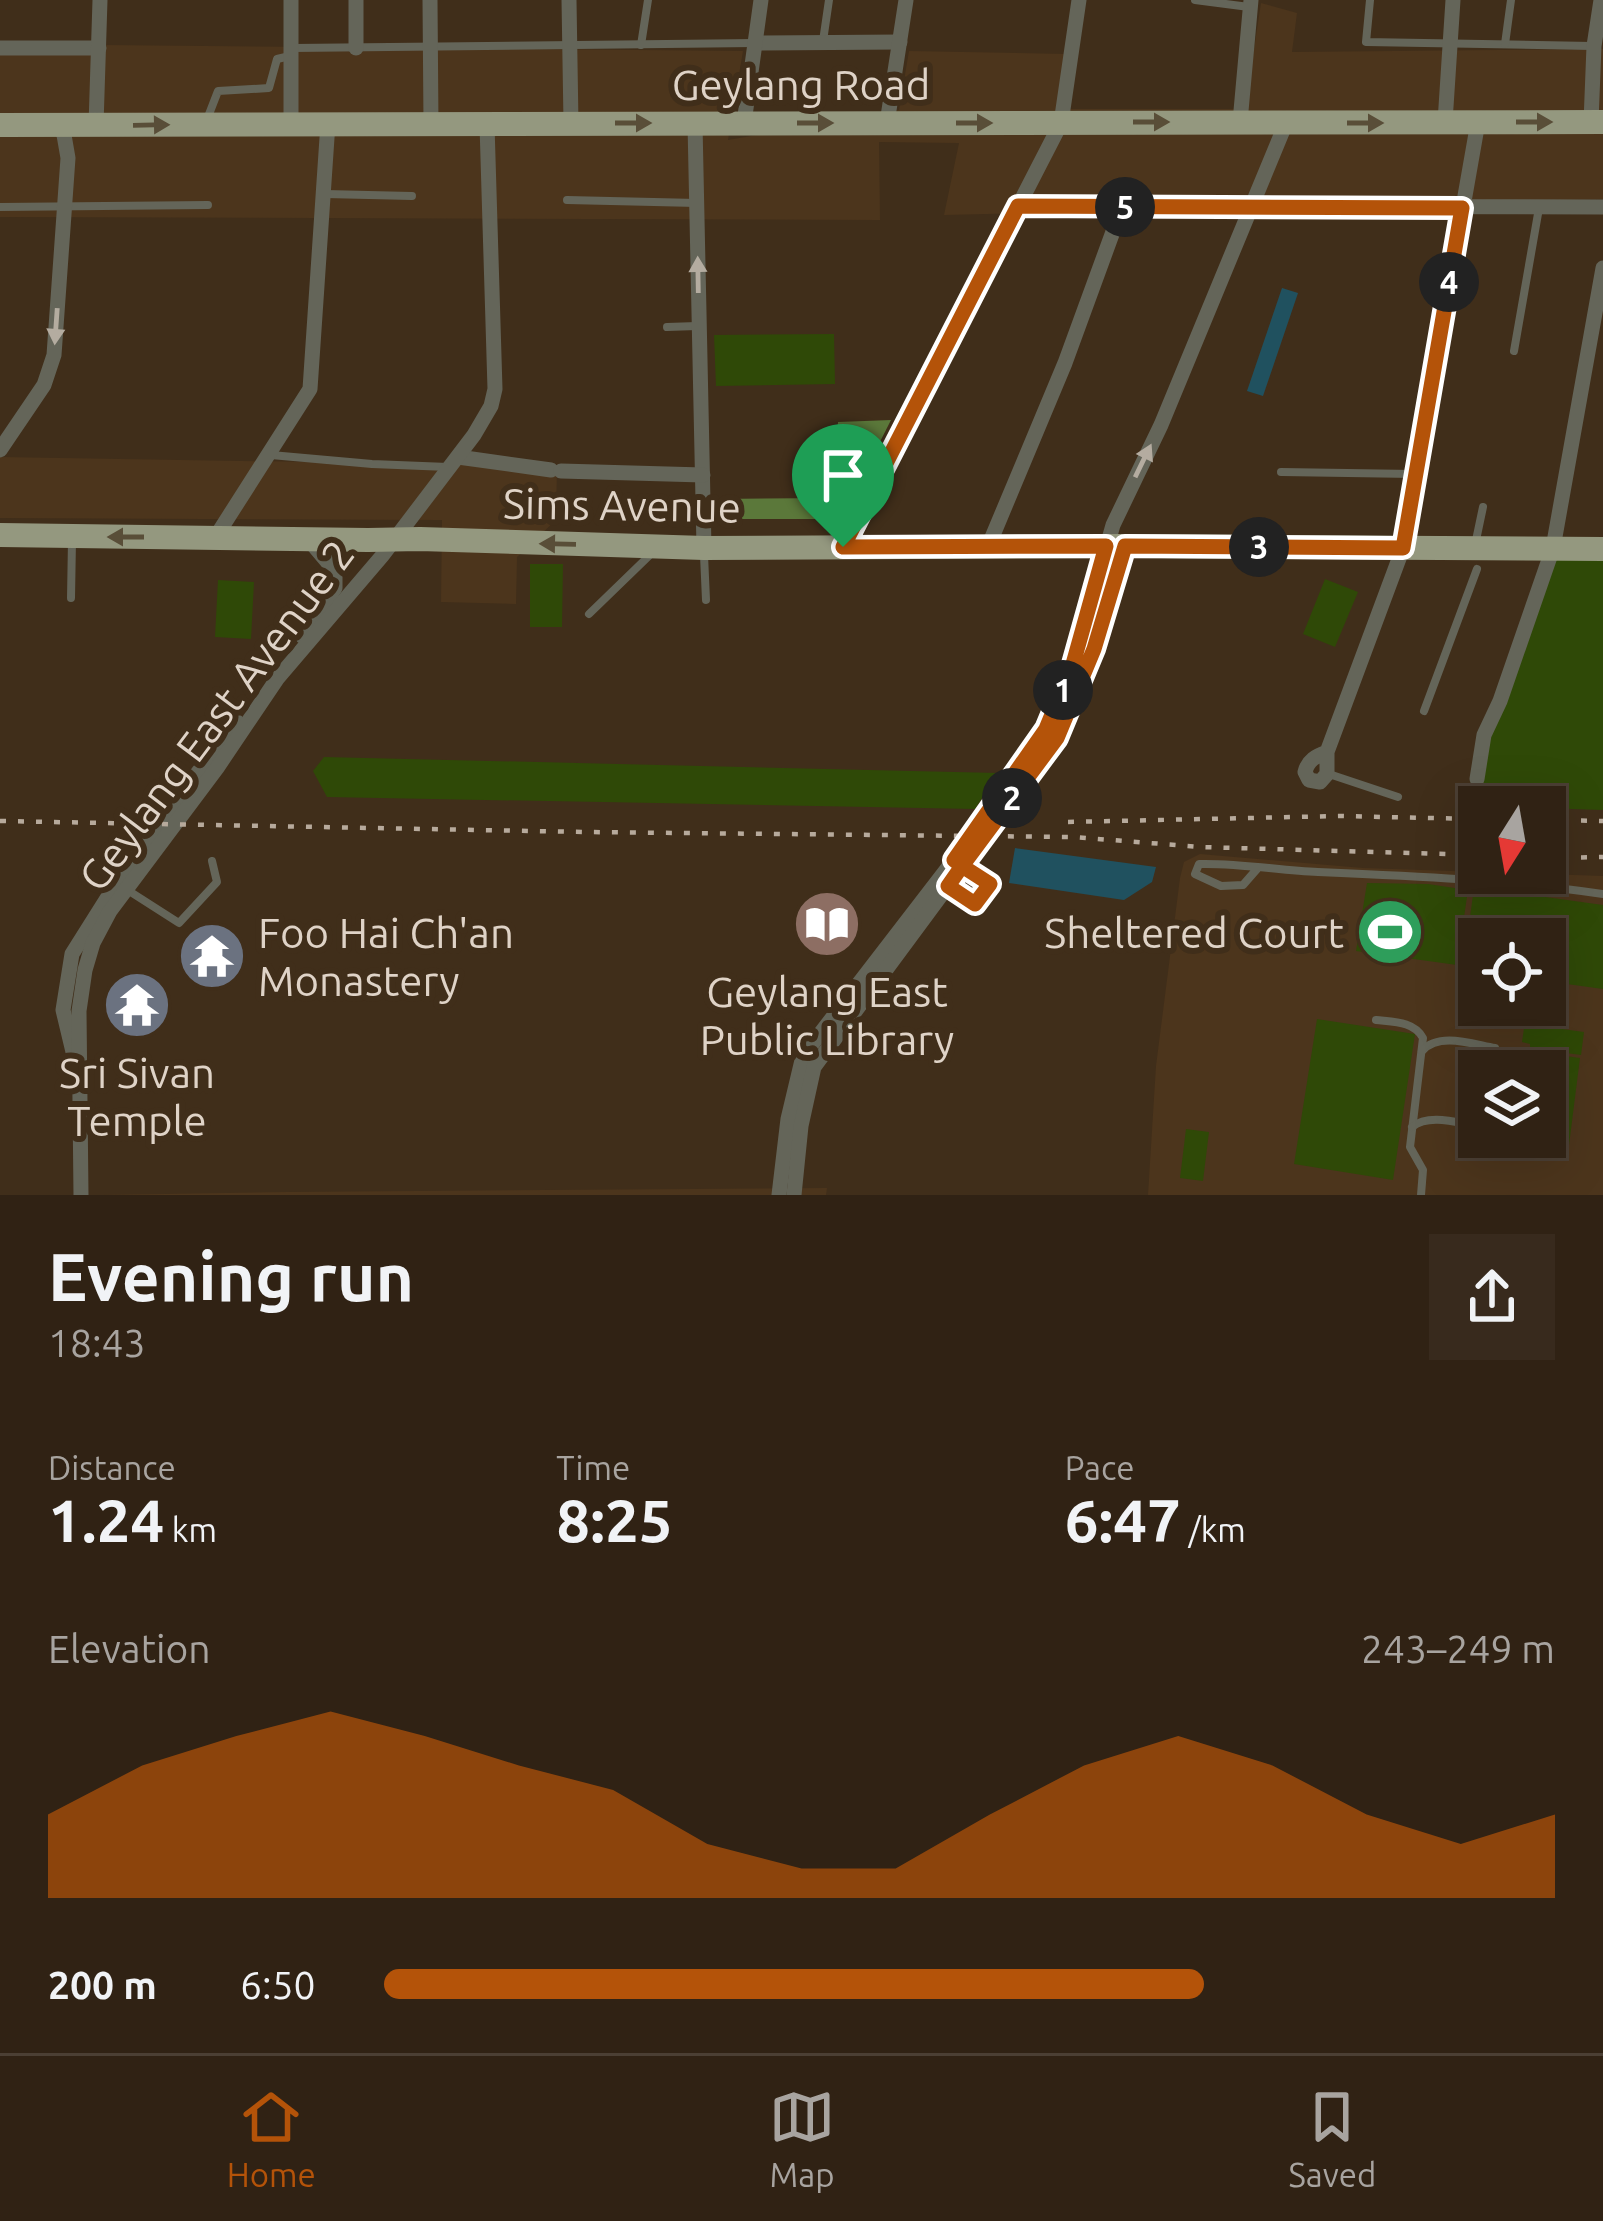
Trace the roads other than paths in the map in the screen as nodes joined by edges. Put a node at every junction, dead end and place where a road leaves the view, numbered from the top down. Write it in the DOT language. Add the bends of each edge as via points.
graph roads {
  1 [pos="100,0"];
  2 [pos="291,0"];
  3 [pos="356,0"];
  4 [pos="430,0"];
  5 [pos="569,0"];
  6 [pos="648,0"];
  7 [pos="761,0"];
  8 [pos="829,0"];
  9 [pos="906,0"];
  10 [pos="1079,0"];
  11 [pos="1195,0"];
  12 [pos="1370,0"];
  13 [pos="1453,0"];
  14 [pos="1511,0"];
  15 [pos="1601,0"];
  16 [pos="1251,4"];
  17 [pos="900,42"];
  18 [pos="755,43"];
  19 [pos="823,43"];
  20 [pos="1450,43"];
  21 [pos="1505,44"];
  22 [pos="641,45"];
  23 [pos="570,46"];
  24 [pos="1594,46"];
  25 [pos="431,47"];
  26 [pos="0,48"];
  27 [pos="98,48"];
  28 [pos="356,48"];
  29 [pos="291,52"];
  30 [pos="1240,122"];
  31 [pos="1444,122"];
  32 [pos="1478,122"];
  33 [pos="1597,122"];
  34 [pos="571,123"];
  35 [pos="744,123"];
  36 [pos="887,123"];
  37 [pos="1061,123"];
  38 [pos="1286,123"];
  39 [pos="0,124"];
  40 [pos="206,124"];
  41 [pos="291,124"];
  42 [pos="328,124"];
  43 [pos="431,124"];
  44 [pos="695,124"];
  45 [pos="58,125"];
  46 [pos="96,125"];
  47 [pos="487,125"];
  48 [pos="323,194"];
  49 [pos="412,196"];
  50 [pos="567,200"];
  51 [pos="697,202"];
  52 [pos="208,205"];
  53 [pos="1018,206"];
  54 [pos="0,207"];
  55 [pos="66,207"];
  56 [pos="1122,207"];
  57 [pos="1251,207"];
  58 [pos="1603,207"];
  59 [pos="1462,208"];
  60 [pos="1539,208"];
  61 [pos="1603,268"];
  62 [pos="698,326"];
  63 [pos="667,327"];
  64 [pos="1514,351"];
  65 [pos="0,450"];
  66 [pos="269,454"];
  67 [pos="453,462"];
  68 [pos="1281,472"];
  69 [pos="1416,474"];
  70 [pos="703,475"];
  71 [pos="1483,507"];
  72 [pos="0,535"];
  73 [pos="72,536"];
  74 [pos="215,538"];
  75 [pos="308,539"];
  76 [pos="393,540"];
  77 [pos="659,546"];
  78 [pos="1116,546"];
  79 [pos="843,547"];
  80 [pos="988,547"];
  81 [pos="704,548"];
  82 [pos="1403,548"];
  83 [pos="1553,548"];
  84 [pos="1603,549"];
  85 [pos="1476,558"];
  86 [pos="71,598"];
  87 [pos="706,600"];
  88 [pos="589,614"];
  89 [pos="1424,711"];
  90 [pos="1327,774"];
  91 [pos="1477,779"];
  92 [pos="1398,797"];
  93 [pos="212,861"];
  94 [pos="958,863"];
  95 [pos="1258,869"];
  96 [pos="943,882"];
  97 [pos="126,890"];
  98 [pos="1603,894"];
  99 [pos="1376,1019"];
  100 [pos="1496,1048"];
  101 [pos="1421,1053"];
  102 [pos="79,1075"];
  103 [pos="1415,1101"];
  104 [pos="1430,1119"];
  105 [pos="1458,1123"];
  106 [pos="1412,1128"];
  107 [pos="80,1195"];
  108 [pos="779,1195"];
  109 [pos="794,1195"];
  110 [pos="1421,1195"];
  1 -- 27 [label="street"];
  2 -- 29 [label="street"];
  3 -- 28 [label="street"];
  4 -- 25 [label="street"];
  5 -- 23 [label="street"];
  6 -- 22 [label="lane"];
  7 -- 18 [label="street"];
  8 -- 19 [label="lane"];
  9 -- 17 [label="street"];
  10 -- 37 [label="street"];
  11 -- 16 [label="lane"];
  12 -- 20 [label="lane" via="1366,42"];
  13 -- 20 [label="street"];
  14 -- 21 [label="lane"];
  15 -- 24 [label="street"];
  16 -- 30 [label="street"];
  17 -- 19 [label="street"];
  17 -- 36 [label="street"];
  18 -- 19 [label="street"];
  18 -- 22 [label="lane"];
  18 -- 35 [label="street"];
  20 -- 21 [label="lane"];
  20 -- 31 [label="street"];
  21 -- 24 [label="lane"];
  22 -- 23 [label="lane"];
  23 -- 25 [label="lane"];
  23 -- 34 [label="street"];
  24 -- 33 [label="street"];
  25 -- 28 [label="lane"];
  25 -- 43 [label="street"];
  26 -- 27 [label="street"];
  27 -- 46 [label="street"];
  28 -- 29 [label="lane"];
  29 -- 40 [label="lane" via="277,59 269,88 218,91"];
  29 -- 41 [label="street"];
  37 -- 30 [label="main road, Geylang Road, one-way"];
  30 -- 38 [label="main road, Geylang Road"];
  31 -- 32 [label="main road, Geylang Road"];
  38 -- 31 [label="main road, Geylang Road, one-way"];
  32 -- 33 [label="main road, Geylang Road, one-way"];
  32 -- 59 [label="street"];
  34 -- 44 [label="main road, Geylang Road, one-way"];
  34 -- 47 [label="main road, Geylang Road"];
  35 -- 36 [label="main road, Geylang Road, one-way"];
  35 -- 44 [label="main road, Geylang Road"];
  36 -- 37 [label="main road, Geylang Road, one-way"];
  37 -- 53 [label="street"];
  38 -- 57 [label="street"];
  39 -- 45 [label="main road, Geylang Road"];
  40 -- 41 [label="main road, Geylang Road"];
  46 -- 40 [label="main road, Geylang Road, one-way"];
  41 -- 42 [label="main road, Geylang Road"];
  42 -- 43 [label="main road, Geylang Road"];
  42 -- 48 [label="street"];
  43 -- 47 [label="main road, Geylang Road"];
  44 -- 51 [label="street"];
  45 -- 46 [label="main road, Geylang Road"];
  45 -- 55 [label="street" via="68,146"];
  47 -- 67 [label="street, Geylang East Avenue 2" via="495,389"];
  48 -- 49 [label="lane"];
  48 -- 66 [label="street" via="310,389"];
  50 -- 51 [label="lane"];
  62 -- 51 [label="street, one-way"];
  52 -- 55 [label="lane"];
  53 -- 56 [label="street"];
  53 -- 79 [label="street"];
  54 -- 55 [label="lane"];
  55 -- 65 [label="street, one-way" via="49,377"];
  56 -- 57 [label="street"];
  56 -- 80 [label="street"];
  57 -- 59 [label="street"];
  78 -- 57 [label="street, one-way" via="1113,525"];
  58 -- 60 [label="street"];
  59 -- 60 [label="street"];
  59 -- 69 [label="street"];
  60 -- 64 [label="lane"];
  61 -- 83 [label="street"];
  62 -- 63 [label="lane"];
  62 -- 70 [label="street"];
  66 -- 67 [label="lane"];
  66 -- 74 [label="street"];
  67 -- 70 [label="street"];
  67 -- 76 [label="street, Geylang East Avenue 2"];
  68 -- 69 [label="lane"];
  69 -- 82 [label="street"];
  70 -- 81 [label="street"];
  71 -- 85 [label="lane"];
  72 -- 73 [label="main road, Sims Avenue"];
  74 -- 73 [label="main road, Sims Avenue, one-way"];
  73 -- 86 [label="lane"];
  74 -- 75 [label="main road, Sims Avenue"];
  75 -- 76 [label="main road, Sims Avenue"];
  75 -- 102 [label="street, Geylang East Avenue 2" via="335,571 335,588 135,854 72,954 63,1010"];
  77 -- 76 [label="main road, Sims Avenue, one-way"];
  76 -- 97 [label="street, Geylang East Avenue 2" via="277,679"];
  77 -- 81 [label="main road, Sims Avenue"];
  77 -- 88 [label="lane"];
  78 -- 80 [label="main road, Sims Avenue"];
  78 -- 82 [label="main road, Sims Avenue"];
  78 -- 94 [label="street" via="1094,649 1057,738"];
  79 -- 80 [label="main road, Sims Avenue"];
  79 -- 81 [label="main road, Sims Avenue"];
  81 -- 87 [label="lane"];
  82 -- 85 [label="main road, Sims Avenue"];
  82 -- 90 [label="street" via="1327,752 1305,772 1314,782"];
  83 -- 84 [label="main road, Sims Avenue"];
  83 -- 85 [label="main road, Sims Avenue"];
  83 -- 91 [label="street" via="1484,735"];
  85 -- 89 [label="lane"];
  90 -- 92 [label="lane"];
  93 -- 97 [label="lane" via="217,882 179,923"];
  94 -- 96 [label="street"];
  94 -- 96 [label="lane" via="990,884 975,904"];
  95 -- 95 [label="lane" via="1199,864 1196,874 1243,885"];
  95 -- 98 [label="lane"];
  96 -- 108 [label="street" via="803,1056"];
  96 -- 109 [label="street" via="814,1067"];
  97 -- 102 [label="street, Geylang East Avenue 2" via="85,970"];
  99 -- 101 [label="lane" via="1418,1030"];
  100 -- 101 [label="lane" via="1444,1040"];
  101 -- 103 [label="lane"];
  102 -- 107 [label="street, Geylang East Avenue 2"];
  103 -- 104 [label="lane"];
  103 -- 106 [label="lane"];
  104 -- 105 [label="lane"];
  104 -- 106 [label="lane"];
  106 -- 110 [label="lane"];
}
